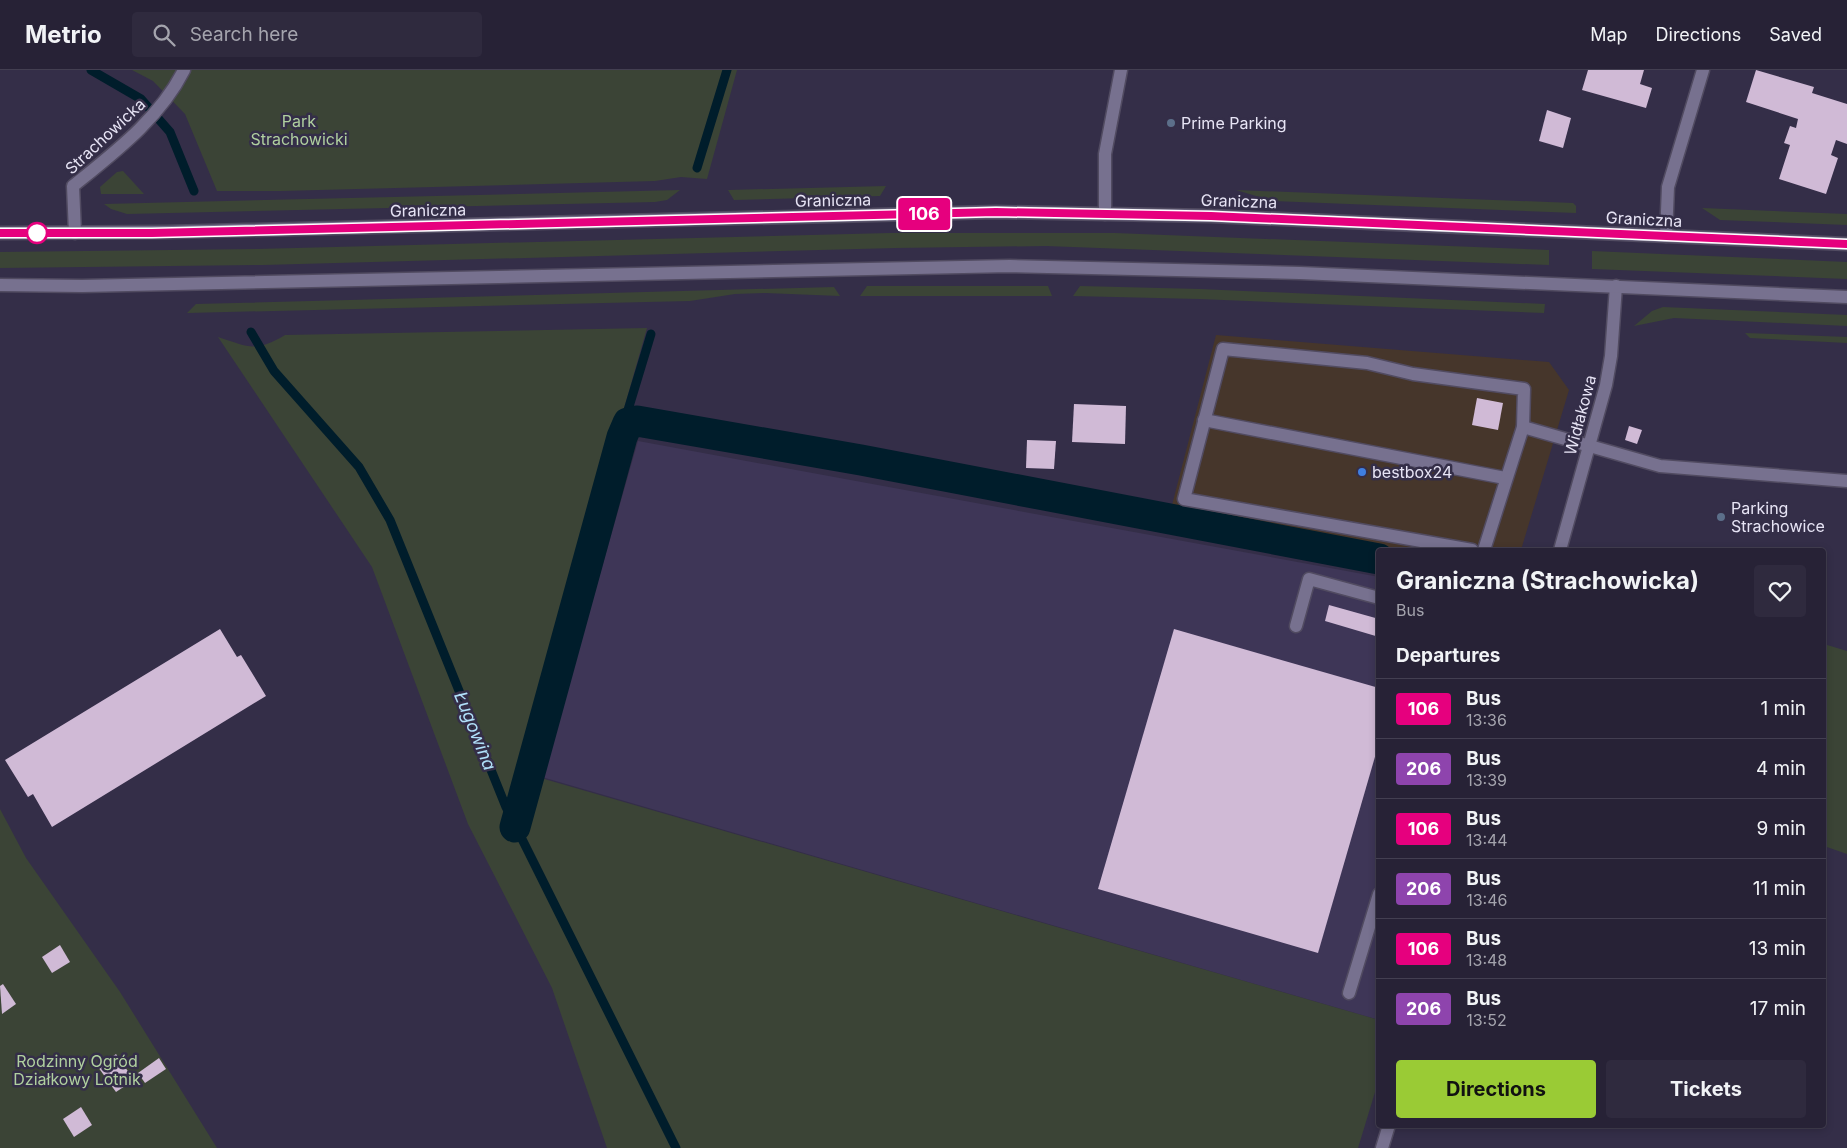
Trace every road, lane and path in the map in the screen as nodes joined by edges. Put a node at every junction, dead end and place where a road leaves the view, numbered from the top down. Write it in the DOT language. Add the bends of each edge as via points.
graph roads {
  1 [pos="184,70"];
  2 [pos="1121,70"];
  3 [pos="1702,70"];
  4 [pos="1105,214"];
  5 [pos="0,233"];
  6 [pos="74,233"];
  7 [pos="1666,236"];
  8 [pos="1847,244"];
  9 [pos="0,285"];
  10 [pos="1616,286"];
  11 [pos="1847,298"];
  12 [pos="1204,420"];
  13 [pos="1523,427"];
  14 [pos="1589,446"];
  15 [pos="1505,478"];
  16 [pos="1847,481"];
  17 [pos="1461,548"];
  18 [pos="1485,548"];
  19 [pos="1561,548"];
  20 [pos="1376,597"];
  21 [pos="1296,626"];
  22 [pos="1376,904"];
  23 [pos="1349,993"];
  24 [pos="1388,1128"];
  25 [pos="1382,1148"];
  1 -- 6 [label="main road, Strachowicka" via="168,99 121,146 73,186"];
  2 -- 4 [label="main road" via="1105,154"];
  3 -- 7 [label="main road" via="1668,187"];
  4 -- 6 [label="main road, Graniczna" via="996,212"];
  4 -- 7 [label="main road, Graniczna" via="1221,216"];
  5 -- 6 [label="main road, Graniczna"];
  7 -- 8 [label="main road, Graniczna"];
  9 -- 10 [label="main road" via="82,286 1010,266 1156,268"];
  10 -- 11 [label="main road"];
  10 -- 14 [label="main road, Widłakowa" via="1610,360"];
  12 -- 13 [label="main road" via="1223,348 1367,363 1413,374 1524,389"];
  12 -- 15 [label="main road"];
  12 -- 17 [label="main road" via="1184,499"];
  13 -- 14 [label="main road"];
  13 -- 15 [label="main road"];
  14 -- 16 [label="main road" via="1660,466"];
  14 -- 19 [label="main road, Widłakowa"];
  15 -- 18 [label="main road"];
  20 -- 21 [label="main road" via="1309,579"];
  22 -- 23 [label="main road"];
  24 -- 25 [label="main road"];
}
